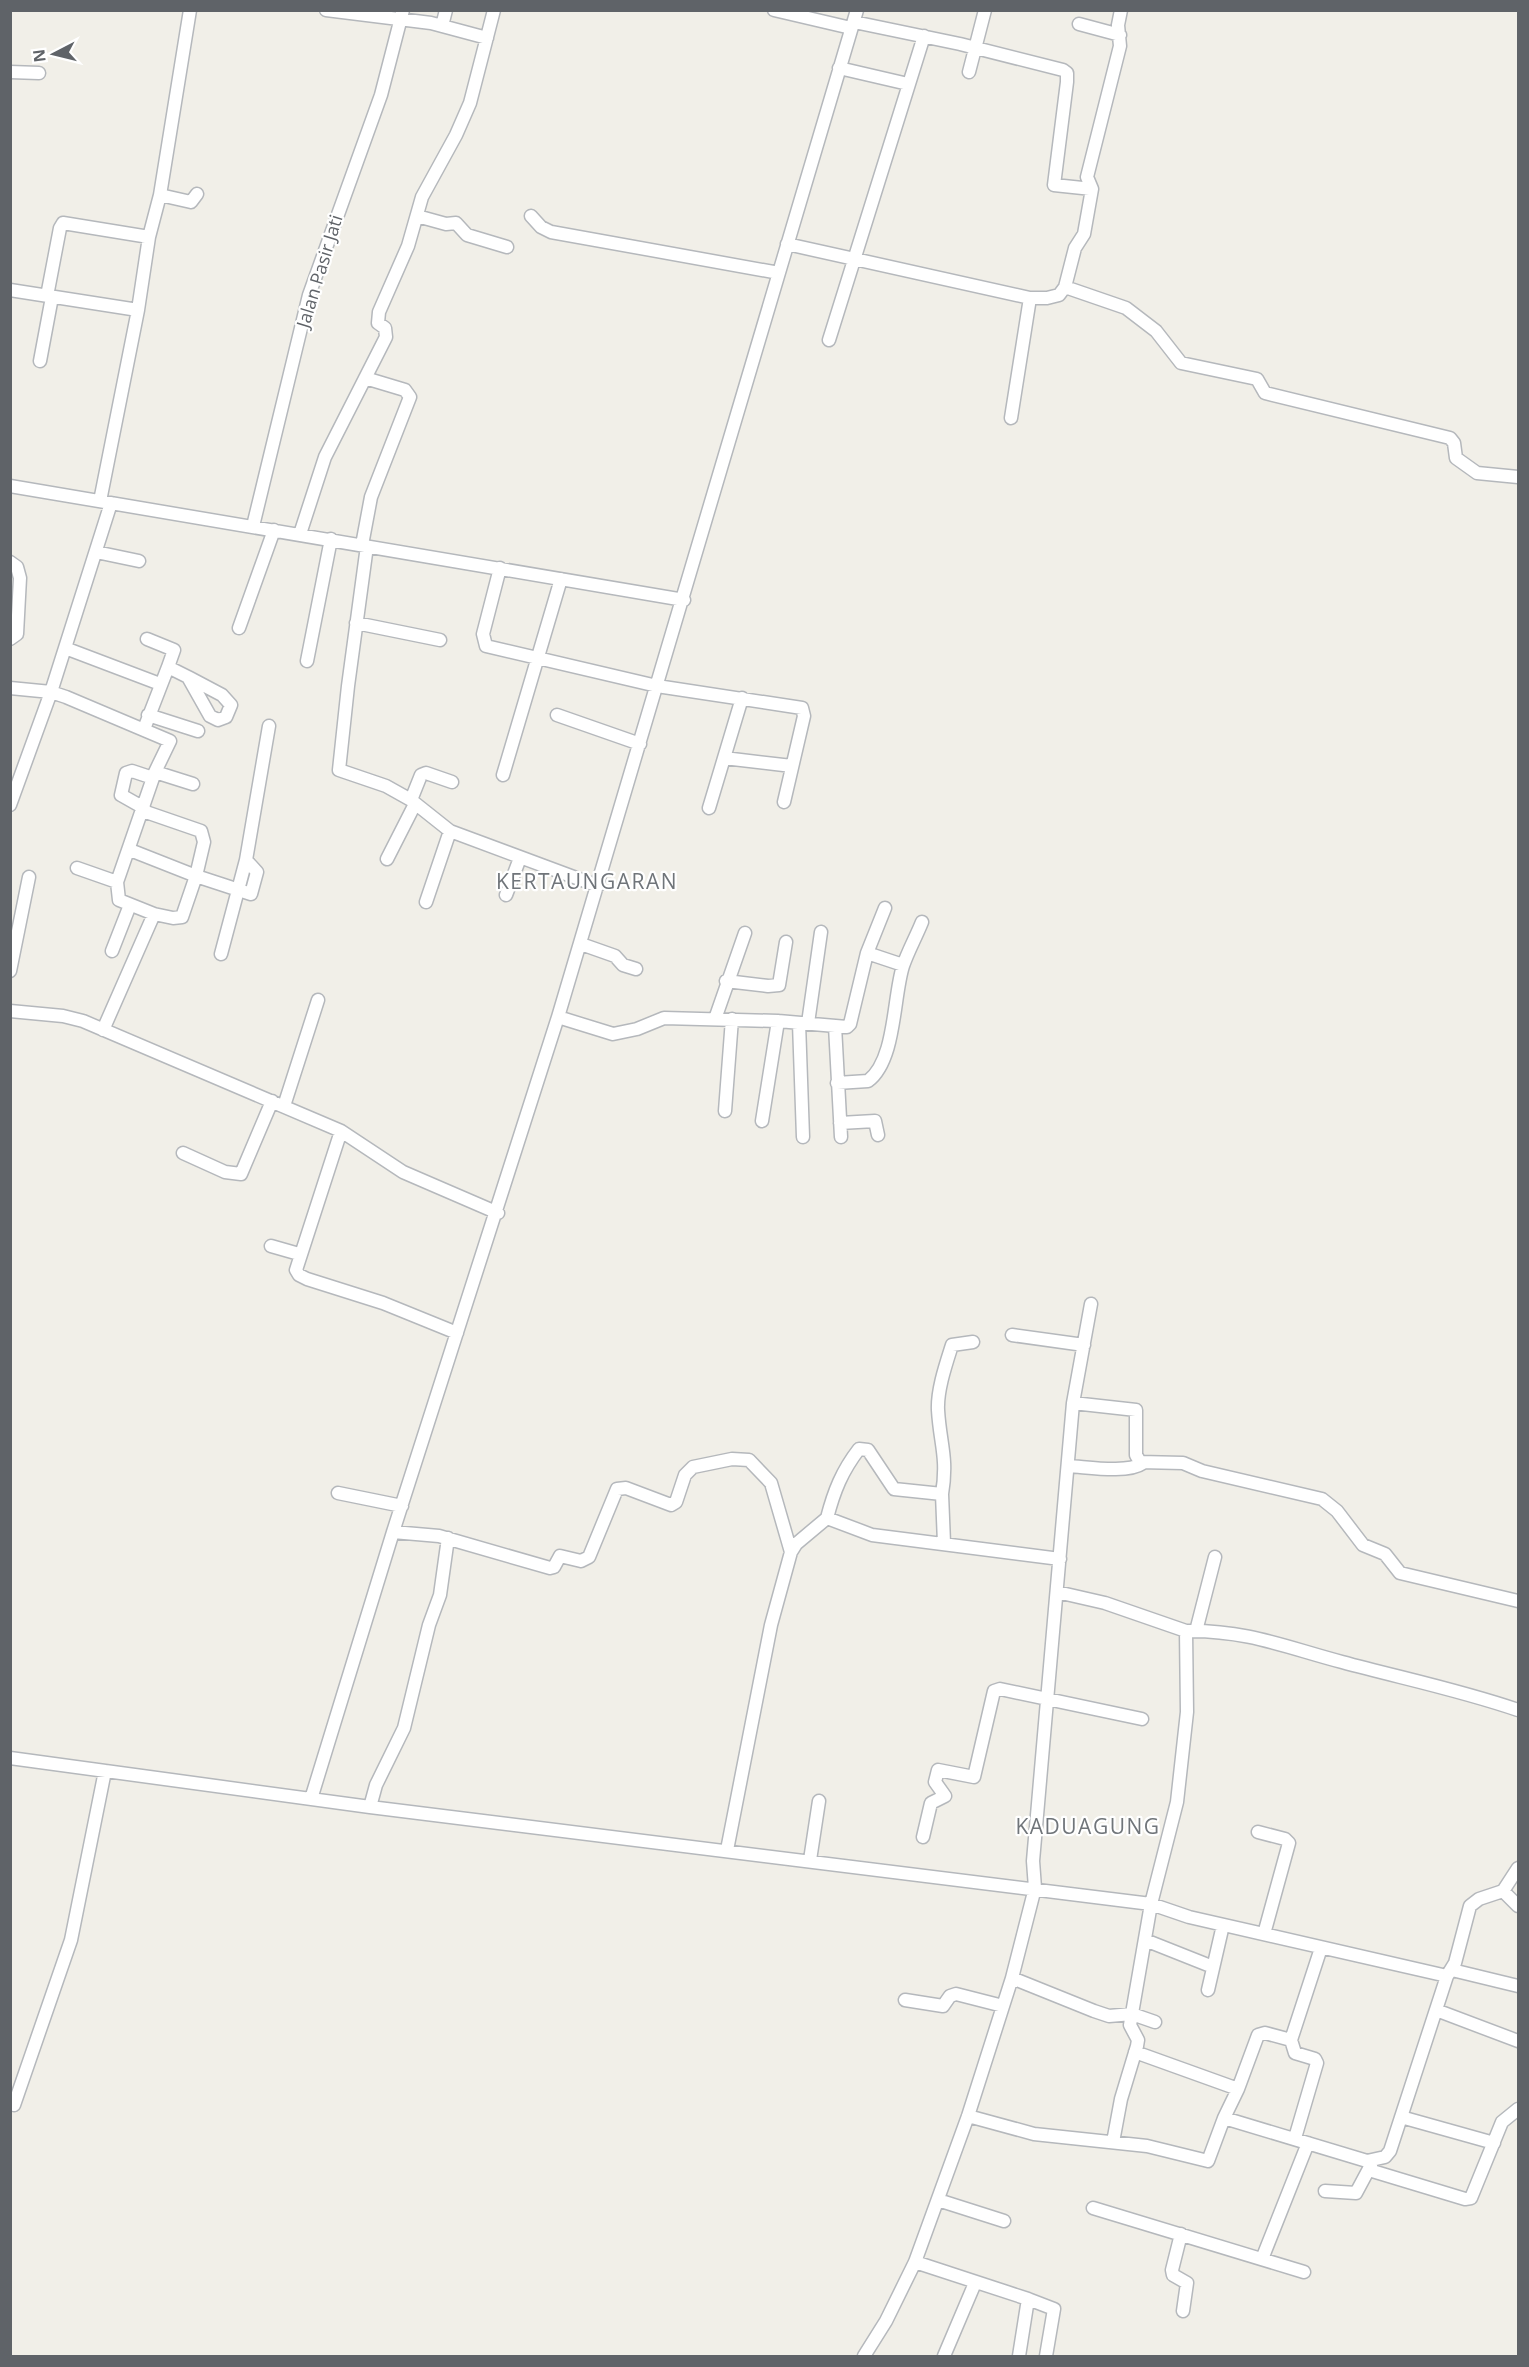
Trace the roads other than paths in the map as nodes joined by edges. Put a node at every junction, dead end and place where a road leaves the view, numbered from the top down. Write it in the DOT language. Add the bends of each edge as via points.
graph roads {
  1 [pos="190,10"];
  2 [pos="326,10"];
  3 [pos="446,10"];
  4 [pos="494,10"];
  5 [pos="774,10"];
  6 [pos="985,10"];
  7 [pos="1120,10"];
  8 [pos="401,16"];
  9 [pos="854,20"];
  10 [pos="1078,24"];
  11 [pos="442,26"];
  12 [pos="1120,35"];
  13 [pos="924,36"];
  14 [pos="487,38"];
  15 [pos="974,48"];
  16 [pos="839,68"];
  17 [pos="10,72"];
  18 [pos="969,72"];
  19 [pos="39,73"];
  20 [pos="908,84"];
  21 [pos="1092,189"];
  22 [pos="197,194"];
  23 [pos="160,195"];
  24 [pos="417,216"];
  25 [pos="531,216"];
  26 [pos="150,237"];
  27 [pos="787,244"];
  28 [pos="507,247"];
  29 [pos="853,260"];
  30 [pos="779,273"];
  31 [pos="1065,287"];
  32 [pos="10,290"];
  33 [pos="50,297"];
  34 [pos="1030,298"];
  35 [pos="138,310"];
  36 [pos="829,340"];
  37 [pos="40,361"];
  38 [pos="365,378"];
  39 [pos="1011,418"];
  40 [pos="1518,477"];
  41 [pos="10,486"];
  42 [pos="106,502"];
  43 [pos="253,526"];
  44 [pos="274,530"];
  45 [pos="300,534"];
  46 [pos="331,539"];
  47 [pos="364,545"];
  48 [pos="96,552"];
  49 [pos="139,561"];
  50 [pos="10,562"];
  51 [pos="500,568"];
  52 [pos="561,579"];
  53 [pos="684,600"];
  54 [pos="356,623"];
  55 [pos="239,628"];
  56 [pos="10,639"];
  57 [pos="147,639"];
  58 [pos="440,640"];
  59 [pos="65,648"];
  60 [pos="540,657"];
  61 [pos="307,662"];
  62 [pos="168,667"];
  63 [pos="188,677"];
  64 [pos="160,684"];
  65 [pos="657,686"];
  66 [pos="10,688"];
  67 [pos="51,692"];
  68 [pos="742,698"];
  69 [pos="148,715"];
  70 [pos="557,715"];
  71 [pos="177,724"];
  72 [pos="269,726"];
  73 [pos="144,729"];
  74 [pos="198,731"];
  75 [pos="170,741"];
  76 [pos="640,744"];
  77 [pos="724,758"];
  78 [pos="792,766"];
  79 [pos="154,775"];
  80 [pos="503,775"];
  81 [pos="452,782"];
  82 [pos="193,784"];
  83 [pos="413,802"];
  84 [pos="784,802"];
  85 [pos="10,805"];
  86 [pos="709,808"];
  87 [pos="143,810"];
  88 [pos="450,831"];
  89 [pos="130,850"];
  90 [pos="520,858"];
  91 [pos="387,859"];
  92 [pos="77,868"];
  93 [pos="196,876"];
  94 [pos="29,877"];
  95 [pos="117,882"];
  96 [pos="598,886"];
  97 [pos="250,893"];
  98 [pos="506,895"];
  99 [pos="426,902"];
  100 [pos="130,905"];
  101 [pos="885,908"];
  102 [pos="154,914"];
  103 [pos="922,922"];
  104 [pos="821,932"];
  105 [pos="745,933"];
  106 [pos="786,942"];
  107 [pos="581,944"];
  108 [pos="112,951"];
  109 [pos="867,953"];
  110 [pos="221,954"];
  111 [pos="903,965"];
  112 [pos="636,969"];
  113 [pos="10,972"];
  114 [pos="726,981"];
  115 [pos="318,1000"];
  116 [pos="10,1011"];
  117 [pos="558,1017"];
  118 [pos="715,1019"];
  119 [pos="732,1019"];
  120 [pos="778,1021"];
  121 [pos="803,1023"];
  122 [pos="835,1026"];
  123 [pos="103,1030"];
  124 [pos="837,1083"];
  125 [pos="272,1101"];
  126 [pos="284,1106"];
  127 [pos="725,1111"];
  128 [pos="762,1121"];
  129 [pos="840,1123"];
  130 [pos="341,1131"];
  131 [pos="878,1135"];
  132 [pos="803,1137"];
  133 [pos="841,1137"];
  134 [pos="183,1153"];
  135 [pos="498,1213"];
  136 [pos="271,1246"];
  137 [pos="299,1254"];
  138 [pos="1091,1304"];
  139 [pos="457,1333"];
  140 [pos="1011,1335"];
  141 [pos="973,1342"];
  142 [pos="1084,1345"];
  143 [pos="1073,1403"];
  144 [pos="1143,1463"];
  145 [pos="1068,1466"];
  146 [pos="338,1493"];
  147 [pos="942,1494"];
  148 [pos="402,1506"];
  149 [pos="827,1518"];
  150 [pos="393,1532"];
  151 [pos="448,1538"];
  152 [pos="944,1543"];
  153 [pos="791,1552"];
  154 [pos="1215,1557"];
  155 [pos="1060,1559"];
  156 [pos="1057,1592"];
  157 [pos="1518,1601"];
  158 [pos="1191,1631"];
  159 [pos="1046,1700"];
  160 [pos="1518,1710"];
  161 [pos="1142,1719"];
  162 [pos="10,1758"];
  163 [pos="105,1771"];
  164 [pos="311,1799"];
  165 [pos="819,1801"];
  166 [pos="370,1807"];
  167 [pos="1258,1832"];
  168 [pos="923,1837"];
  169 [pos="728,1850"];
  170 [pos="810,1860"];
  171 [pos="1518,1868"];
  172 [pos="1035,1888"];
  173 [pos="1503,1891"];
  174 [pos="1151,1904"];
  175 [pos="1518,1906"];
  176 [pos="1223,1925"];
  177 [pos="1264,1934"];
  178 [pos="1145,1940"];
  179 [pos="1321,1948"];
  180 [pos="1213,1967"];
  181 [pos="1450,1973"];
  182 [pos="1012,1978"];
  183 [pos="1518,1986"];
  184 [pos="1208,1990"];
  185 [pos="905,2000"];
  186 [pos="1003,2006"];
  187 [pos="1436,2010"];
  188 [pos="1132,2014"];
  189 [pos="1155,2022"];
  190 [pos="1291,2040"];
  191 [pos="1518,2041"];
  192 [pos="1135,2052"];
  193 [pos="1238,2089"];
  194 [pos="14,2105"];
  195 [pos="1518,2109"];
  196 [pos="968,2116"];
  197 [pos="1401,2117"];
  198 [pos="1224,2118"];
  199 [pos="1295,2138"];
  200 [pos="1113,2142"];
  201 [pos="1308,2143"];
  202 [pos="1494,2143"];
  203 [pos="1370,2166"];
  204 [pos="1325,2191"];
  205 [pos="938,2200"];
  206 [pos="1093,2208"];
  207 [pos="1004,2221"];
  208 [pos="1181,2234"];
  209 [pos="1262,2259"];
  210 [pos="915,2262"];
  211 [pos="1304,2272"];
  212 [pos="975,2283"];
  213 [pos="1028,2299"];
  214 [pos="1183,2311"];
  215 [pos="864,2356"];
  216 [pos="944,2356"];
  217 [pos="1018,2356"];
  218 [pos="1046,2356"];
  1 -- 23 [label="street"];
  2 -- 8 [label="street"];
  3 -- 11 [label="street"];
  4 -- 14 [label="street"];
  5 -- 9 [label="street"];
  6 -- 15 [label="street"];
  7 -- 12 [label="street"];
  8 -- 11 [label="street"];
  8 -- 43 [label="street, Jalan Pasir Jati" via="381,95 309,295"];
  9 -- 13 [label="street"];
  9 -- 16 [label="street"];
  10 -- 12 [label="street"];
  11 -- 14 [label="street"];
  12 -- 21 [label="street" via="1088,177"];
  13 -- 15 [label="street"];
  13 -- 20 [label="street"];
  14 -- 24 [label="street" via="466,112 422,197"];
  15 -- 18 [label="street"];
  15 -- 21 [label="street" via="1067,73 1054,184"];
  16 -- 20 [label="street"];
  16 -- 27 [label="street"];
  17 -- 19 [label="street"];
  20 -- 29 [label="street"];
  21 -- 31 [label="street" via="1084,234 1075,248"];
  22 -- 23 [label="street" via="191,201"];
  23 -- 26 [label="street"];
  24 -- 28 [label="street" via="456,223 467,235"];
  24 -- 38 [label="street" via="379,312 378,323 385,328 386,337"];
  25 -- 30 [label="street" via="551,232"];
  26 -- 33 [label="street" via="63,223"];
  26 -- 35 [label="street"];
  27 -- 29 [label="street"];
  27 -- 30 [label="street"];
  29 -- 34 [label="street"];
  29 -- 36 [label="street"];
  30 -- 53 [label="street"];
  31 -- 34 [label="street" via="1059,295"];
  31 -- 40 [label="street" via="1126,308 1156,331 1182,363 1257,379 1265,393 1450,438 1456,458 1472,470"];
  32 -- 33 [label="street"];
  33 -- 35 [label="street"];
  33 -- 37 [label="street"];
  34 -- 39 [label="street"];
  35 -- 42 [label="street"];
  38 -- 45 [label="street" via="325,457"];
  38 -- 47 [label="street" via="405,390 410,397 370,497"];
  41 -- 42 [label="street"];
  42 -- 43 [label="street"];
  42 -- 48 [label="street"];
  43 -- 44 [label="street"];
  44 -- 45 [label="street"];
  44 -- 55 [label="street"];
  45 -- 46 [label="street"];
  46 -- 47 [label="street"];
  46 -- 61 [label="street"];
  47 -- 51 [label="street"];
  47 -- 54 [label="street"];
  48 -- 49 [label="street"];
  48 -- 59 [label="street"];
  50 -- 56 [label="street" via="17,567 20,578 17,634"];
  51 -- 52 [label="street"];
  51 -- 60 [label="street" via="483,641 492,648"];
  52 -- 53 [label="street"];
  52 -- 60 [label="street"];
  53 -- 65 [label="street"];
  54 -- 58 [label="street"];
  54 -- 83 [label="street" via="339,770 386,786"];
  57 -- 62 [label="street" via="174,650"];
  59 -- 64 [label="street"];
  59 -- 67 [label="street"];
  60 -- 65 [label="street"];
  60 -- 80 [label="street"];
  62 -- 63 [label="street"];
  62 -- 64 [label="street"];
  64 -- 69 [label="street"];
  65 -- 68 [label="street"];
  65 -- 76 [label="street"];
  66 -- 67 [label="street"];
  67 -- 73 [label="street"];
  67 -- 85 [label="street"];
  68 -- 77 [label="street"];
  68 -- 78 [label="street" via="802,708 804,716"];
  69 -- 71 [label="street"];
  69 -- 73 [label="street"];
  70 -- 76 [label="street"];
  71 -- 74 [label="street"];
  71 -- 75 [label="street"];
  72 -- 97 [label="street" via="246,860"];
  73 -- 75 [label="street"];
  75 -- 79 [label="street"];
  76 -- 96 [label="street"];
  77 -- 78 [label="street"];
  77 -- 86 [label="street"];
  78 -- 84 [label="street"];
  79 -- 82 [label="street"];
  79 -- 87 [label="street"];
  79 -- 87 [label="street" via="126,773 121,795"];
  81 -- 83 [label="street" via="426,773 421,775"];
  83 -- 88 [label="street"];
  83 -- 91 [label="street"];
  87 -- 89 [label="street"];
  87 -- 93 [label="street" via="201,831 204,842"];
  88 -- 90 [label="street"];
  88 -- 99 [label="street"];
  89 -- 93 [label="street"];
  89 -- 95 [label="street"];
  90 -- 96 [label="street"];
  90 -- 98 [label="street"];
  92 -- 95 [label="street"];
  93 -- 97 [label="street"];
  93 -- 102 [label="street" via="182,917"];
  94 -- 113 [label="street"];
  95 -- 100 [label="street" via="117,895"];
  96 -- 107 [label="street"];
  97 -- 110 [label="street"];
  100 -- 102 [label="street"];
  100 -- 108 [label="street"];
  101 -- 109 [label="street"];
  102 -- 123 [label="street"];
  103 -- 111 [label="street"];
  104 -- 121 [label="street"];
  105 -- 114 [label="street"];
  106 -- 114 [label="street" via="779,985"];
  107 -- 112 [label="street"];
  107 -- 117 [label="street"];
  109 -- 111 [label="street"];
  109 -- 122 [label="street" via="850,1024"];
  111 -- 124 [label="street" via="891,1030 874,1075 868,1081"];
  114 -- 118 [label="street"];
  115 -- 126 [label="street"];
  116 -- 123 [label="street" via="63,1016"];
  117 -- 118 [label="street" via="613,1034 664,1018"];
  117 -- 135 [label="street"];
  118 -- 119 [label="street"];
  119 -- 120 [label="street"];
  119 -- 127 [label="street"];
  120 -- 121 [label="street"];
  120 -- 128 [label="street"];
  121 -- 122 [label="street"];
  121 -- 132 [label="street"];
  122 -- 124 [label="street"];
  123 -- 125 [label="street"];
  124 -- 129 [label="street"];
  125 -- 126 [label="street"];
  125 -- 134 [label="street" via="241,1174 225,1172"];
  126 -- 130 [label="street"];
  129 -- 131 [label="street" via="875,1121"];
  129 -- 133 [label="street"];
  130 -- 135 [label="street" via="403,1172"];
  130 -- 137 [label="street"];
  135 -- 139 [label="street"];
  136 -- 137 [label="street"];
  137 -- 139 [label="street" via="299,1275"];
  138 -- 142 [label="street"];
  139 -- 148 [label="street"];
  140 -- 142 [label="street"];
  141 -- 147 [label="street" via="952,1345 940,1395 938,1411 946,1468"];
  142 -- 143 [label="street"];
  143 -- 144 [label="street" via="1136,1410 1136,1455"];
  143 -- 145 [label="street"];
  144 -- 145 [label="street" via="1108,1469"];
  144 -- 157 [label="street" via="1184,1463 1202,1471 1322,1499 1337,1511 1363,1545 1385,1554 1400,1573"];
  145 -- 155 [label="street"];
  146 -- 148 [label="street"];
  147 -- 149 [label="street" via="894,1489 868,1450 859,1449 835,1486"];
  147 -- 152 [label="street"];
  148 -- 150 [label="street"];
  149 -- 152 [label="street" via="872,1535"];
  149 -- 153 [label="street"];
  150 -- 151 [label="street"];
  150 -- 164 [label="street"];
  151 -- 153 [label="street" via="550,1568 560,1556 584,1561 616,1489 626,1488 671,1505 693,1467 743,1458 771,1483"];
  151 -- 166 [label="street" via="440,1595 406,1723 376,1785"];
  152 -- 155 [label="street"];
  153 -- 169 [label="street" via="771,1625"];
  154 -- 158 [label="street"];
  155 -- 156 [label="street"];
  156 -- 158 [label="street"];
  156 -- 159 [label="street"];
  158 -- 160 [label="street" via="1255,1636 1341,1662 1470,1693"];
  158 -- 174 [label="street" via="1185,1746 1177,1802"];
  159 -- 161 [label="street"];
  159 -- 168 [label="street" via="994,1691 974,1777 938,1770 935,1782 945,1796 931,1803"];
  159 -- 172 [label="street" via="1033,1861"];
  162 -- 163 [label="street"];
  163 -- 164 [label="street"];
  163 -- 194 [label="street" via="71,1940"];
  164 -- 166 [label="street"];
  165 -- 170 [label="street"];
  166 -- 169 [label="street"];
  167 -- 177 [label="street" via="1289,1843"];
  169 -- 170 [label="street"];
  170 -- 172 [label="street"];
  171 -- 173 [label="street"];
  172 -- 174 [label="street"];
  172 -- 182 [label="street"];
  173 -- 175 [label="street"];
  173 -- 181 [label="street" via="1470,1906"];
  174 -- 176 [label="street"];
  174 -- 178 [label="street"];
  176 -- 177 [label="street"];
  176 -- 180 [label="street"];
  177 -- 179 [label="street"];
  178 -- 180 [label="street"];
  178 -- 188 [label="street"];
  179 -- 181 [label="street"];
  179 -- 190 [label="street"];
  180 -- 184 [label="street"];
  181 -- 183 [label="street"];
  181 -- 187 [label="street"];
  182 -- 186 [label="street"];
  182 -- 188 [label="street" via="1094,2012 1109,2016"];
  185 -- 186 [label="street" via="943,2006 956,1994"];
  186 -- 196 [label="street"];
  187 -- 191 [label="street"];
  187 -- 197 [label="street"];
  188 -- 189 [label="street"];
  188 -- 192 [label="street" via="1131,2031 1138,2040"];
  190 -- 193 [label="street" via="1265,2033 1258,2035"];
  190 -- 199 [label="street" via="1295,2053 1317,2063"];
  192 -- 193 [label="street"];
  192 -- 200 [label="street"];
  193 -- 198 [label="street"];
  195 -- 202 [label="street" via="1502,2122"];
  196 -- 200 [label="street" via="1034,2134"];
  196 -- 205 [label="street"];
  197 -- 202 [label="street"];
  197 -- 203 [label="street" via="1390,2151"];
  198 -- 199 [label="street"];
  198 -- 200 [label="street" via="1208,2161"];
  199 -- 201 [label="street"];
  201 -- 203 [label="street"];
  201 -- 209 [label="street"];
  202 -- 203 [label="street" via="1469,2199"];
  203 -- 204 [label="street" via="1356,2193"];
  205 -- 207 [label="street"];
  205 -- 210 [label="street"];
  206 -- 208 [label="street"];
  208 -- 209 [label="street"];
  208 -- 214 [label="street" via="1172,2270 1173,2275 1187,2283"];
  209 -- 211 [label="street"];
  210 -- 212 [label="street"];
  210 -- 215 [label="street"];
  212 -- 213 [label="street"];
  212 -- 216 [label="street"];
  213 -- 217 [label="street"];
  213 -- 218 [label="street" via="1054,2309"];
}
